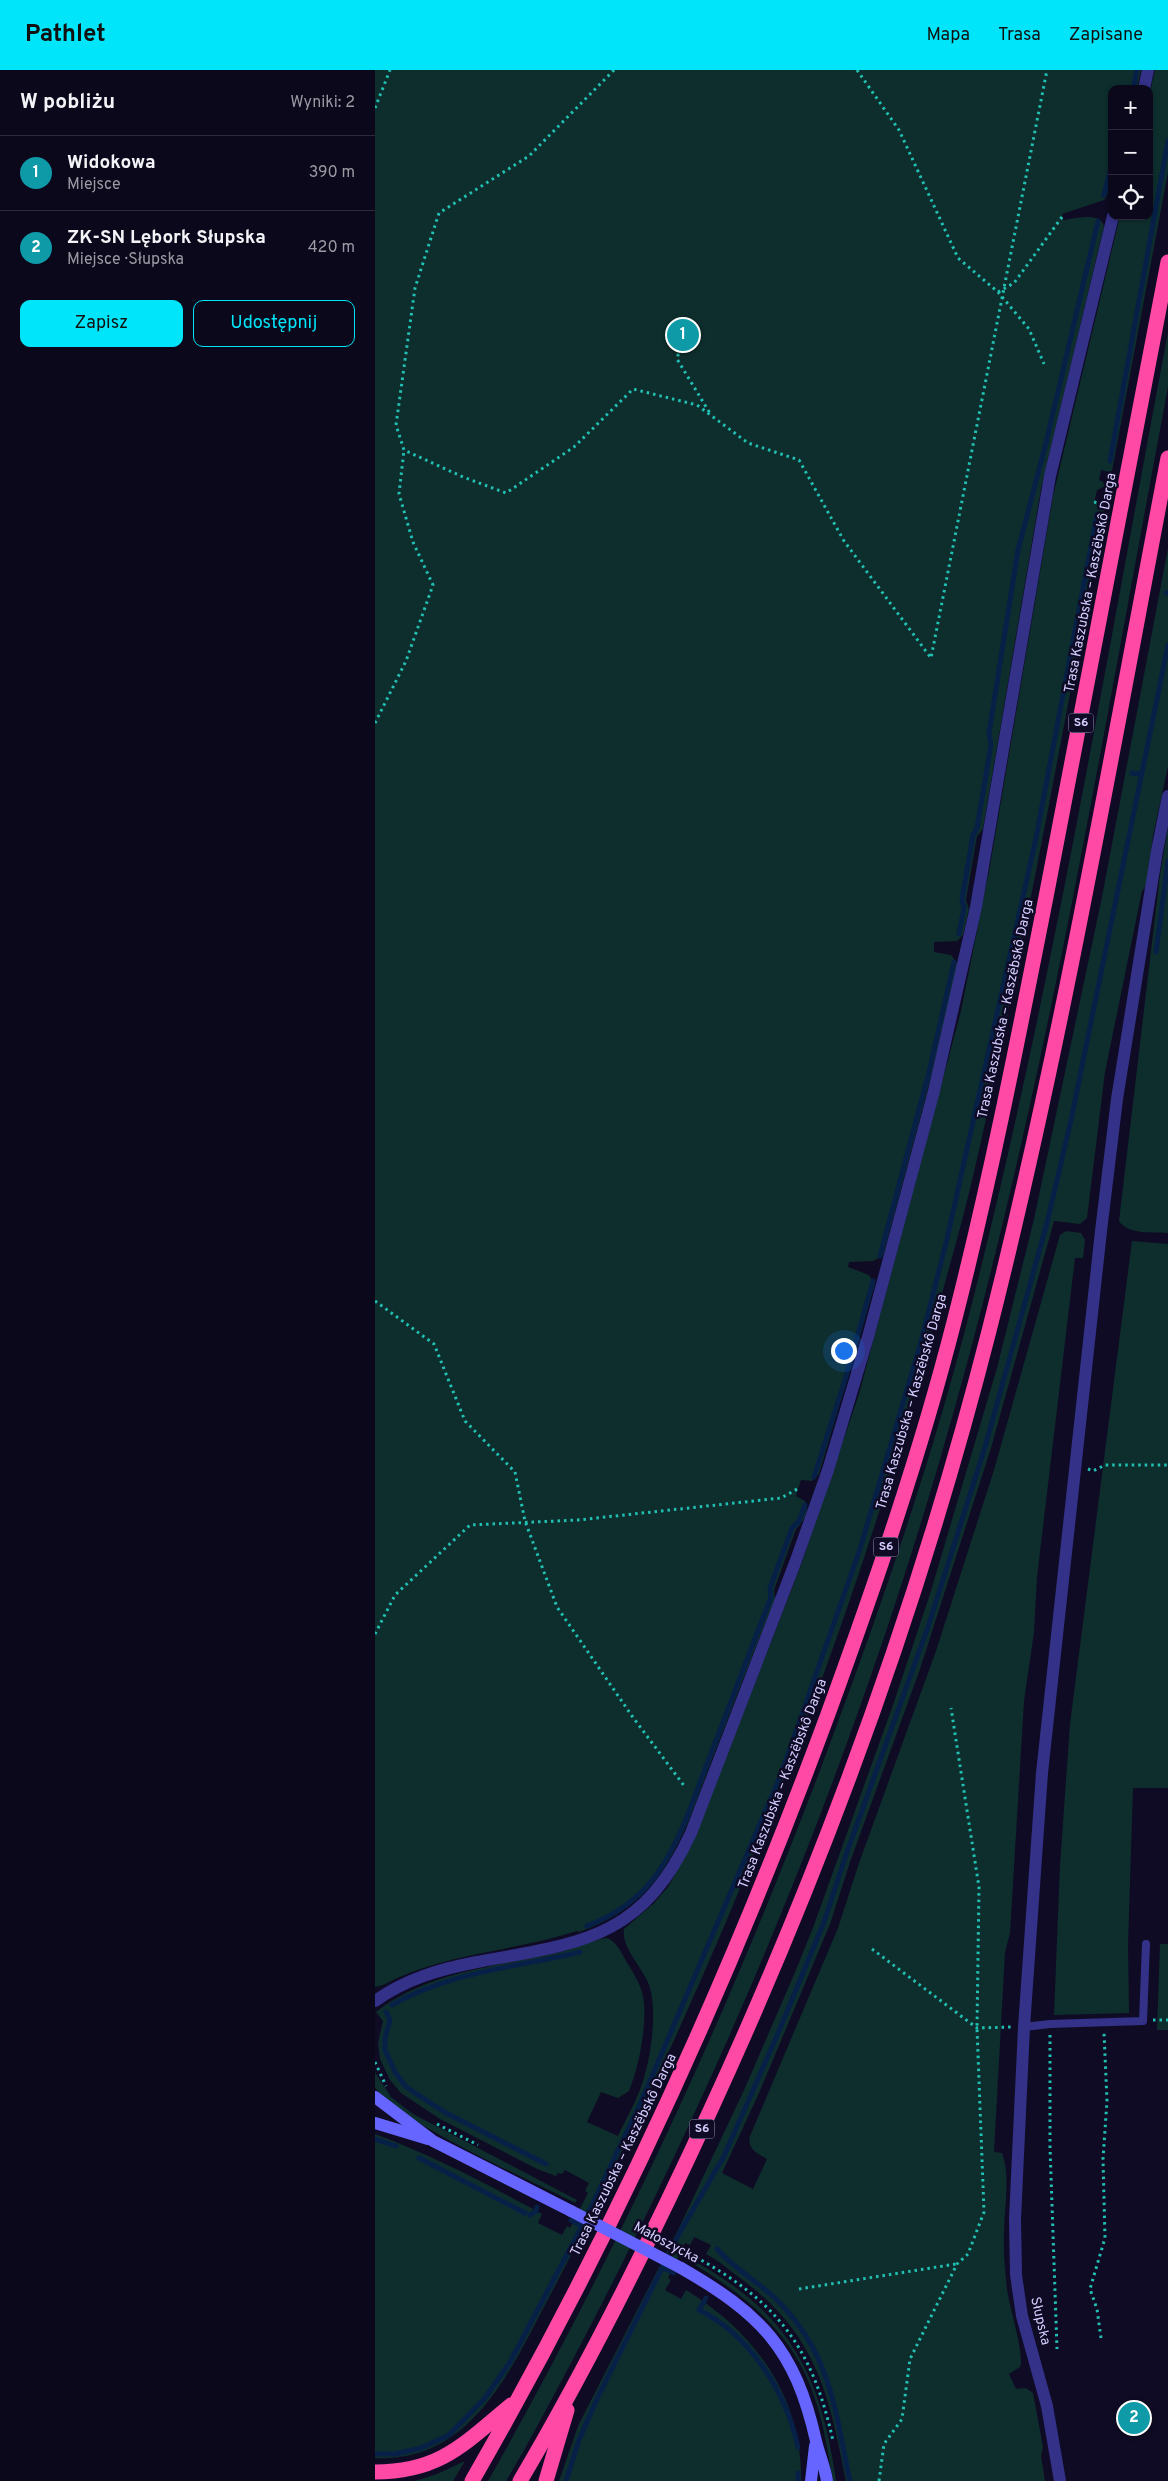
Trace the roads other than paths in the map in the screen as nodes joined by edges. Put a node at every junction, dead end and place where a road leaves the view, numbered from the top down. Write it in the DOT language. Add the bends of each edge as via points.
graph roads {
  1 [pos="1148,70"];
  2 [pos="1145,85"];
  3 [pos="1112,220"];
  4 [pos="1168,262"];
  5 [pos="1168,458"];
  6 [pos="1168,796"];
  7 [pos="1146,1944"];
  8 [pos="375,2001"];
  9 [pos="1024,2027"];
  10 [pos="375,2097"];
  11 [pos="375,2123"];
  12 [pos="433,2141"];
  13 [pos="575,2383"];
  14 [pos="518,2400"];
  15 [pos="816,2441"];
  16 [pos="375,2472"];
  17 [pos="472,2481"];
  18 [pos="520,2481"];
  19 [pos="546,2481"];
  20 [pos="811,2481"];
  21 [pos="827,2481"];
  22 [pos="1060,2481"];
  1 -- 2 [label="street"];
  3 -- 8 [label="street" via="1047,494 976,908 934,1092 868,1337 826,1477 691,1833 655,1894 609,1929 568,1944 428,1974 395,1988"];
  4 -- 14 [label="highway, Trasa Kaszubska – Kaszëbskô Darga / S6" via="1017,1039 955,1314 926,1418 865,1609 757,1901 651,2140"];
  5 -- 13 [label="highway, S6" via="1042,1108 989,1332 933,1528 872,1713 814,1869 756,2011 656,2227"];
  6 -- 9 [label="street, Słupska" via="1117,1099 1074,1465 1042,1773"];
  7 -- 9 [label="lane" via="1143,2021"];
  9 -- 22 [label="street, Słupska" via="1014,2245 1019,2297 1047,2406"];
  10 -- 12 [label="main road, Małoszycka"];
  11 -- 12 [label="main road, Małoszycka"];
  12 -- 15 [label="main road, Małoszycka, bridge" via="681,2268 731,2298 769,2334 786,2358 799,2384"];
  13 -- 18 [label="highway, S6"];
  13 -- 19 [label="highway"];
  14 -- 16 [label="highway" via="443,2458 415,2469"];
  14 -- 17 [label="highway, Trasa Kaszubska – Kaszëbskô Darga / S6"];
  15 -- 20 [label="main road, Małoszycka"];
  15 -- 21 [label="main road, Małoszycka"];
}
